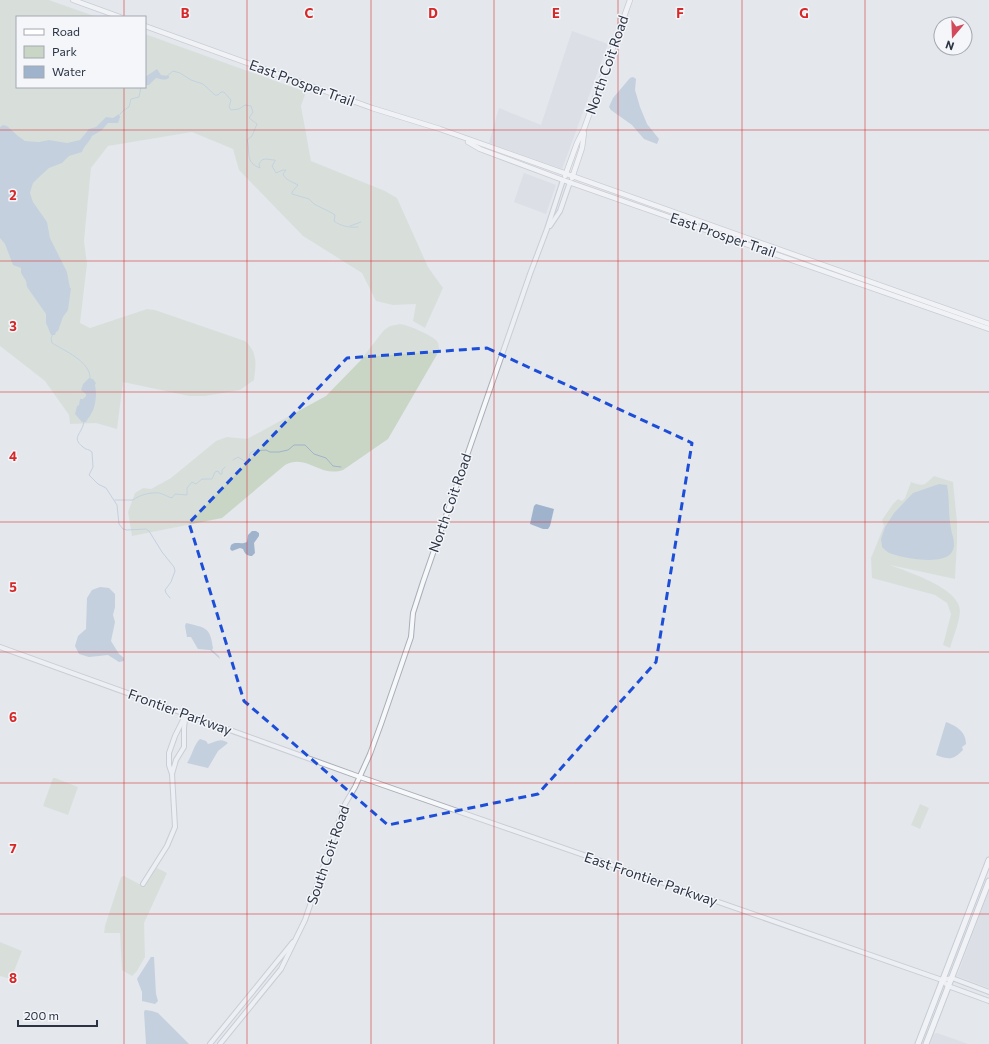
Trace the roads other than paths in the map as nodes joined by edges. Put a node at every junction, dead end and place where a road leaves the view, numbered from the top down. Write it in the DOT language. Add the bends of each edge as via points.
graph roads {
  1 [pos="73,0"];
  2 [pos="630,0"];
  3 [pos="117,16"];
  4 [pos="146,26"];
  5 [pos="584,129"];
  6 [pos="460,137"];
  7 [pos="565,174"];
  8 [pos="572,177"];
  9 [pos="564,180"];
  10 [pos="570,182"];
  11 [pos="547,229"];
  12 [pos="989,324"];
  13 [pos="989,329"];
  14 [pos="0,647"];
  15 [pos="186,714"];
  16 [pos="172,774"];
  17 [pos="360,777"];
  18 [pos="989,860"];
  19 [pos="143,884"];
  20 [pos="979,884"];
  21 [pos="987,885"];
  22 [pos="299,933"];
  23 [pos="952,978"];
  24 [pos="942,980"];
  25 [pos="948,986"];
  26 [pos="989,992"];
  27 [pos="989,1001"];
  28 [pos="210,1044"];
  29 [pos="220,1044"];
  30 [pos="918,1044"];
  31 [pos="926,1044"];
  1 -- 3 [label="main road"];
  2 -- 5 [label="main road, North Coit Road"];
  4 -- 6 [label="main road, East Prosper Trail"];
  5 -- 7 [label="main road, North Coit Road"];
  5 -- 8 [label="main road, North Coit Road" via="582,148"];
  6 -- 7 [label="main road, East Prosper Trail"];
  6 -- 9 [label="main road, East Prosper Trail" via="480,149"];
  7 -- 8 [label="main road, East Prosper Trail"];
  7 -- 9 [label="main road, North Coit Road"];
  8 -- 10 [label="main road, North Coit Road"];
  8 -- 12 [label="main road, East Prosper Trail"];
  9 -- 10 [label="main road, East Prosper Trail"];
  9 -- 11 [label="street, North Coit Road"];
  10 -- 11 [label="street, North Coit Road" via="560,211"];
  10 -- 13 [label="main road, East Prosper Trail"];
  11 -- 17 [label="street, North Coit Road" via="454,490 413,613 411,637"];
  14 -- 15 [label="street, Frontier Parkway"];
  15 -- 16 [label="street" via="184,747 176,760"];
  15 -- 16 [label="street" via="169,753"];
  15 -- 17 [label="street, Frontier Parkway"];
  16 -- 19 [label="street" via="174,831"];
  17 -- 22 [label="street, South Coit Road" via="345,804 309,912"];
  17 -- 24 [label="street, East Frontier Parkway"];
  18 -- 20 [label="main road"];
  20 -- 21 [label="main road"];
  20 -- 24 [label="main road"];
  21 -- 23 [label="main road"];
  22 -- 28 [label="street, South Coit Road"];
  22 -- 29 [label="street, South Coit Road" via="281,969"];
  23 -- 24 [label="street"];
  23 -- 25 [label="main road"];
  23 -- 26 [label="street"];
  24 -- 25 [label="street"];
  24 -- 30 [label="main road"];
  25 -- 27 [label="street"];
  25 -- 31 [label="main road"];
}
